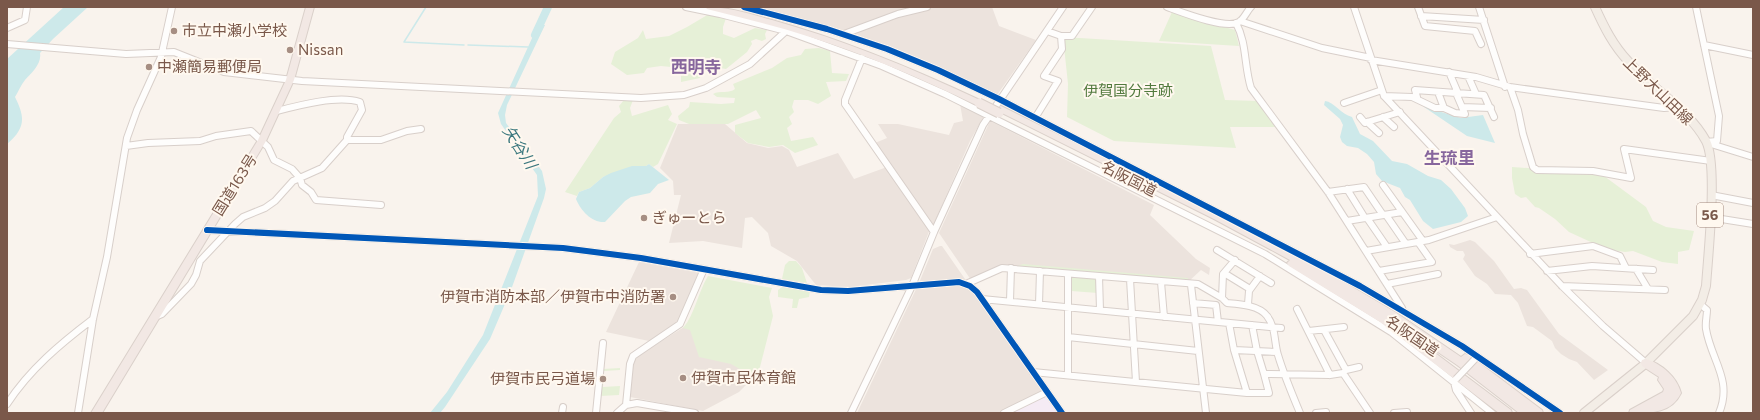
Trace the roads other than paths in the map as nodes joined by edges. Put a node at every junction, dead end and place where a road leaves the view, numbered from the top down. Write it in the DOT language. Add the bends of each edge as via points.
graph roads {
  1 [pos="27,7"];
  2 [pos="172,7"];
  3 [pos="310,7"];
  4 [pos="686,7"];
  5 [pos="710,7"];
  6 [pos="727,7"];
  7 [pos="744,7"];
  8 [pos="927,7"];
  9 [pos="1063,7"];
  10 [pos="1092,7"];
  11 [pos="1167,7"];
  12 [pos="1251,7"];
  13 [pos="1354,7"];
  14 [pos="1418,7"];
  15 [pos="1479,7"];
  16 [pos="1595,7"];
  17 [pos="1696,7"];
  18 [pos="1421,16"];
  19 [pos="1484,20"];
  20 [pos="1238,22"];
  21 [pos="7,28"];
  22 [pos="786,31"];
  23 [pos="1047,31"];
  24 [pos="843,35"];
  25 [pos="1060,36"];
  26 [pos="8,44"];
  27 [pos="1481,44"];
  28 [pos="1704,45"];
  29 [pos="162,53"];
  30 [pos="1753,55"];
  31 [pos="862,58"];
  32 [pos="1371,59"];
  33 [pos="1449,72"];
  34 [pos="1468,76"];
  35 [pos="290,80"];
  36 [pos="1507,87"];
  37 [pos="1438,92"];
  38 [pos="1383,93"];
  39 [pos="1457,93"];
  40 [pos="1476,94"];
  41 [pos="1412,97"];
  42 [pos="999,100"];
  43 [pos="980,101"];
  44 [pos="1344,103"];
  45 [pos="1462,107"];
  46 [pos="1677,107"];
  47 [pos="1444,108"];
  48 [pos="1491,108"];
  49 [pos="278,111"];
  50 [pos="1000,111"];
  51 [pos="1400,112"];
  52 [pos="988,116"];
  53 [pos="1360,117"];
  54 [pos="1383,117"];
  55 [pos="1494,117"];
  56 [pos="1035,118"];
  57 [pos="1367,122"];
  58 [pos="1394,127"];
  59 [pos="421,129"];
  60 [pos="1379,133"];
  61 [pos="348,140"];
  62 [pos="262,141"];
  63 [pos="1706,142"];
  64 [pos="126,146"];
  65 [pos="1753,157"];
  66 [pos="1711,161"];
  67 [pos="300,178"];
  68 [pos="1383,185"];
  69 [pos="1347,189"];
  70 [pos="1328,192"];
  71 [pos="1711,195"];
  72 [pos="1753,203"];
  73 [pos="381,205"];
  74 [pos="1402,212"];
  75 [pos="1385,215"];
  76 [pos="1497,217"];
  77 [pos="1709,217"];
  78 [pos="1366,218"];
  79 [pos="1347,221"];
  80 [pos="1753,224"];
  81 [pos="207,230"];
  82 [pos="228,230"];
  83 [pos="934,232"];
  84 [pos="1420,241"];
  85 [pos="1406,244"];
  86 [pos="1387,247"];
  87 [pos="1217,250"];
  88 [pos="1366,251"];
  89 [pos="1530,254"];
  90 [pos="1235,260"];
  91 [pos="1290,261"];
  92 [pos="1011,268"];
  93 [pos="1626,268"];
  94 [pos="704,269"];
  95 [pos="1636,269"];
  96 [pos="1653,270"];
  97 [pos="1040,271"];
  98 [pos="1379,271"];
  99 [pos="1547,271"];
  100 [pos="1224,273"];
  101 [pos="1068,274"];
  102 [pos="1438,274"];
  103 [pos="1099,276"];
  104 [pos="1260,276"];
  105 [pos="1130,279"];
  106 [pos="1161,282"];
  107 [pos="1271,283"];
  108 [pos="1387,284"];
  109 [pos="969,285"];
  110 [pos="1191,285"];
  111 [pos="912,286"];
  112 [pos="1346,286"];
  113 [pos="1562,286"];
  114 [pos="1250,289"];
  115 [pos="1648,289"];
  116 [pos="1665,290"];
  117 [pos="982,298"];
  118 [pos="1222,298"];
  119 [pos="1010,301"];
  120 [pos="1193,303"];
  121 [pos="1039,304"];
  122 [pos="1248,304"];
  123 [pos="1700,304"];
  124 [pos="1068,307"];
  125 [pos="1297,309"];
  126 [pos="1403,309"];
  127 [pos="1100,310"];
  128 [pos="1132,313"];
  129 [pos="1164,317"];
  130 [pos="154,318"];
  131 [pos="93,319"];
  132 [pos="1195,320"];
  133 [pos="1218,322"];
  134 [pos="1229,323"];
  135 [pos="1252,325"];
  136 [pos="1272,327"];
  137 [pos="1344,327"];
  138 [pos="1281,328"];
  139 [pos="1324,330"];
  140 [pos="1309,331"];
  141 [pos="1068,337"];
  142 [pos="603,343"];
  143 [pos="1134,345"];
  144 [pos="1234,350"];
  145 [pos="1198,351"];
  146 [pos="1257,351"];
  147 [pos="1276,352"];
  148 [pos="1477,357"];
  149 [pos="1645,363"];
  150 [pos="1359,367"];
  151 [pos="1345,371"];
  152 [pos="1033,372"];
  153 [pos="1264,374"];
  154 [pos="1068,375"];
  155 [pos="1284,375"];
  156 [pos="1330,376"];
  157 [pos="1455,380"];
  158 [pos="1136,382"];
  159 [pos="1203,389"];
  160 [pos="1047,392"];
  161 [pos="1247,393"];
  162 [pos="7,404"];
  163 [pos="626,405"];
  164 [pos="1326,412"];
  165 [pos="1407,412"];
  166 [pos="78,413"];
  167 [pos="96,413"];
  168 [pos="596,413"];
  169 [pos="617,413"];
  170 [pos="695,413"];
  171 [pos="851,413"];
  172 [pos="1004,413"];
  173 [pos="1062,413"];
  174 [pos="1206,413"];
  175 [pos="1300,413"];
  176 [pos="1316,413"];
  177 [pos="1370,413"];
  178 [pos="1394,413"];
  179 [pos="1471,413"];
  180 [pos="1492,413"];
  181 [pos="1507,413"];
  182 [pos="1517,413"];
  183 [pos="1527,413"];
  184 [pos="1538,413"];
  185 [pos="1560,413"];
  186 [pos="1584,413"];
  187 [pos="1634,413"];
  188 [pos="1646,413"];
  189 [pos="1719,413"];
  1 -- 21 [label="street" via="28,15 24,22"];
  2 -- 29 [label="street"];
  3 -- 35 [label="highway, 国道163号"];
  4 -- 22 [label="street" via="733,16"];
  5 -- 43 [label="highway, 名阪国道" via="786,26 850,47"];
  6 -- 43 [label="highway, 名阪国道" via="875,51"];
  7 -- 24 [label="street"];
  8 -- 24 [label="street" via="898,14"];
  9 -- 23 [label="street"];
  10 -- 25 [label="street" via="1072,36"];
  11 -- 20 [label="street" via="1220,22"];
  12 -- 20 [label="street"];
  13 -- 32 [label="street"];
  14 -- 18 [label="street"];
  15 -- 19 [label="street"];
  16 -- 46 [label="main road, 上野大山田線 / 56" via="1608,36 1628,62"];
  17 -- 28 [label="street"];
  18 -- 19 [label="street"];
  18 -- 27 [label="street" via="1425,26 1475,31"];
  19 -- 36 [label="street"];
  20 -- 32 [label="street" via="1322,48"];
  20 -- 70 [label="street" via="1244,45 1247,79 1251,88"];
  22 -- 31 [label="street"];
  22 -- 35 [label="street" via="750,64 706,88 684,95 641,98"];
  23 -- 25 [label="street"];
  23 -- 42 [label="street"];
  24 -- 42 [label="street" via="908,58"];
  25 -- 56 [label="street" via="1062,49 1044,76 1058,81"];
  26 -- 29 [label="street" via="133,55"];
  28 -- 30 [label="street"];
  28 -- 63 [label="street" via="1719,116 1717,141"];
  29 -- 35 [label="street" via="182,54 224,72"];
  29 -- 64 [label="street" via="130,129"];
  31 -- 52 [label="street" via="918,81"];
  31 -- 83 [label="street" via="845,104"];
  32 -- 33 [label="street"];
  32 -- 38 [label="street"];
  33 -- 34 [label="street"];
  33 -- 39 [label="street"];
  34 -- 36 [label="street"];
  34 -- 40 [label="street"];
  35 -- 49 [label="highway, 国道163号"];
  36 -- 46 [label="street" via="1664,108"];
  36 -- 66 [label="street" via="1518,110 1523,134 1537,170 1593,171 1631,178 1624,149"];
  37 -- 39 [label="street"];
  37 -- 41 [label="street" via="1415,90 1417,97"];
  37 -- 47 [label="street"];
  38 -- 41 [label="street"];
  38 -- 44 [label="street"];
  38 -- 51 [label="street"];
  39 -- 40 [label="street"];
  39 -- 45 [label="street"];
  40 -- 48 [label="street" via="1484,95"];
  41 -- 47 [label="street" via="1435,108"];
  42 -- 52 [label="street"];
  42 -- 56 [label="street"];
  43 -- 50 [label="highway, 名阪国道, bridge"];
  45 -- 47 [label="street" via="1465,114"];
  45 -- 48 [label="street"];
  46 -- 63 [label="main road, 上野大山田線 / 56"];
  48 -- 55 [label="street"];
  49 -- 61 [label="street" via="305,103 356,100 360,102 362,110 347,137"];
  49 -- 62 [label="highway, 国道163号"];
  50 -- 91 [label="highway, 名阪国道"];
  50 -- 112 [label="highway, 名阪国道" via="1262,240"];
  51 -- 54 [label="street"];
  51 -- 76 [label="street"];
  52 -- 83 [label="street"];
  52 -- 157 [label="street" via="1265,254 1391,332"];
  53 -- 57 [label="street"];
  54 -- 57 [label="street"];
  54 -- 58 [label="street"];
  56 -- 126 [label="street"];
  57 -- 60 [label="street"];
  59 -- 61 [label="street" via="412,128 384,140"];
  61 -- 67 [label="street" via="322,168"];
  62 -- 64 [label="street" via="251,132 216,136 200,141"];
  62 -- 67 [label="street" via="270,150 272,158 292,169"];
  62 -- 81 [label="highway, 国道163号"];
  63 -- 65 [label="street"];
  63 -- 66 [label="main road, 上野大山田線 / 56"];
  64 -- 131 [label="street" via="107,257"];
  66 -- 71 [label="main road, 上野大山田線 / 56"];
  67 -- 73 [label="street" via="302,185 316,200"];
  67 -- 82 [label="street" via="289,185 275,201 243,217"];
  68 -- 74 [label="street"];
  69 -- 70 [label="street"];
  69 -- 75 [label="street" via="1364,187"];
  69 -- 78 [label="street"];
  70 -- 79 [label="street"];
  71 -- 72 [label="street"];
  71 -- 77 [label="main road, 上野大山田線 / 56"];
  74 -- 75 [label="street"];
  74 -- 84 [label="street"];
  75 -- 78 [label="street"];
  75 -- 85 [label="street"];
  76 -- 84 [label="street"];
  76 -- 89 [label="street"];
  77 -- 80 [label="street"];
  77 -- 123 [label="main road, 上野大山田線 / 56" via="1706,286"];
  78 -- 79 [label="street"];
  78 -- 86 [label="street"];
  79 -- 88 [label="street"];
  81 -- 82 [label="street"];
  81 -- 130 [label="highway, 国道163号"];
  82 -- 94 [label="street" via="528,246 641,258"];
  82 -- 130 [label="street" via="200,261 192,284 162,314"];
  83 -- 111 [label="street"];
  84 -- 85 [label="street"];
  84 -- 98 [label="street" via="1432,262"];
  85 -- 86 [label="street"];
  86 -- 88 [label="street"];
  87 -- 90 [label="street"];
  88 -- 98 [label="street"];
  89 -- 93 [label="street" via="1593,246 1620,256"];
  89 -- 99 [label="street"];
  90 -- 100 [label="street"];
  90 -- 104 [label="street"];
  91 -- 181 [label="highway" via="1389,323"];
  91 -- 182 [label="highway, 名阪国道" via="1402,328"];
  92 -- 97 [label="street"];
  92 -- 109 [label="street" via="1002,268"];
  92 -- 119 [label="street"];
  93 -- 95 [label="street"];
  93 -- 99 [label="street" via="1592,266"];
  94 -- 111 [label="street" via="821,290 848,291"];
  94 -- 163 [label="street" via="680,324 633,356"];
  95 -- 96 [label="street"];
  95 -- 115 [label="street"];
  97 -- 101 [label="street"];
  97 -- 121 [label="street"];
  98 -- 108 [label="street"];
  99 -- 113 [label="street"];
  100 -- 114 [label="street"];
  100 -- 118 [label="street"];
  101 -- 103 [label="street"];
  101 -- 124 [label="street"];
  102 -- 108 [label="street"];
  103 -- 105 [label="street"];
  103 -- 127 [label="street"];
  104 -- 107 [label="street"];
  104 -- 114 [label="street"];
  105 -- 106 [label="street"];
  105 -- 128 [label="street"];
  106 -- 110 [label="street"];
  106 -- 129 [label="street"];
  108 -- 126 [label="street"];
  109 -- 111 [label="street" via="959,282"];
  109 -- 117 [label="street"];
  110 -- 118 [label="street" via="1198,284"];
  110 -- 120 [label="street"];
  111 -- 171 [label="street"];
  112 -- 183 [label="highway, 名阪国道" via="1434,344"];
  112 -- 184 [label="highway" via="1438,340"];
  113 -- 115 [label="street"];
  113 -- 149 [label="street"];
  114 -- 122 [label="street"];
  115 -- 116 [label="street"];
  117 -- 119 [label="street"];
  117 -- 152 [label="street"];
  118 -- 122 [label="street" via="1228,303"];
  119 -- 121 [label="street"];
  120 -- 132 [label="street"];
  120 -- 133 [label="street" via="1216,305"];
  121 -- 124 [label="street"];
  122 -- 136 [label="street" via="1267,315"];
  123 -- 149 [label="main road, 上野大山田線 / 56" via="1693,316"];
  123 -- 189 [label="street" via="1707,310 1706,330 1725,394 1724,405"];
  124 -- 127 [label="street"];
  124 -- 141 [label="street"];
  125 -- 140 [label="street"];
  126 -- 148 [label="street"];
  127 -- 128 [label="street"];
  128 -- 129 [label="street"];
  128 -- 143 [label="street"];
  129 -- 132 [label="street"];
  130 -- 167 [label="highway, 国道163号"];
  131 -- 162 [label="street" via="50,353 23,381"];
  131 -- 166 [label="street"];
  132 -- 133 [label="street"];
  132 -- 145 [label="street"];
  133 -- 134 [label="street"];
  134 -- 135 [label="street"];
  134 -- 144 [label="street"];
  135 -- 136 [label="street"];
  135 -- 146 [label="street"];
  136 -- 138 [label="street"];
  136 -- 147 [label="street"];
  137 -- 139 [label="street"];
  139 -- 140 [label="street"];
  139 -- 151 [label="street"];
  140 -- 156 [label="street"];
  141 -- 143 [label="street"];
  141 -- 154 [label="street"];
  142 -- 168 [label="street"];
  143 -- 145 [label="street"];
  143 -- 158 [label="street"];
  144 -- 146 [label="street"];
  144 -- 161 [label="street"];
  145 -- 159 [label="street"];
  146 -- 147 [label="street"];
  146 -- 153 [label="street"];
  147 -- 155 [label="street"];
  148 -- 157 [label="street, bridge"];
  148 -- 185 [label="street"];
  149 -- 186 [label="main road, 上野大山田線 / 56"];
  149 -- 187 [label="highway" via="1665,382 1669,391 1663,398"];
  149 -- 188 [label="highway" via="1670,381 1676,393 1672,399"];
  150 -- 151 [label="street"];
  151 -- 156 [label="street"];
  151 -- 177 [label="street"];
  152 -- 154 [label="street"];
  152 -- 160 [label="street"];
  153 -- 155 [label="street"];
  153 -- 161 [label="street" via="1269,393"];
  154 -- 158 [label="street"];
  155 -- 156 [label="street"];
  155 -- 175 [label="street"];
  157 -- 179 [label="street" via="1456,390"];
  157 -- 180 [label="street"];
  158 -- 159 [label="street"];
  159 -- 161 [label="street"];
  159 -- 174 [label="street"];
  160 -- 172 [label="street"];
  160 -- 173 [label="street"];
  163 -- 169 [label="street"];
  163 -- 170 [label="street" via="637,403"];
  164 -- 176 [label="street"];
  165 -- 178 [label="street"];
}
